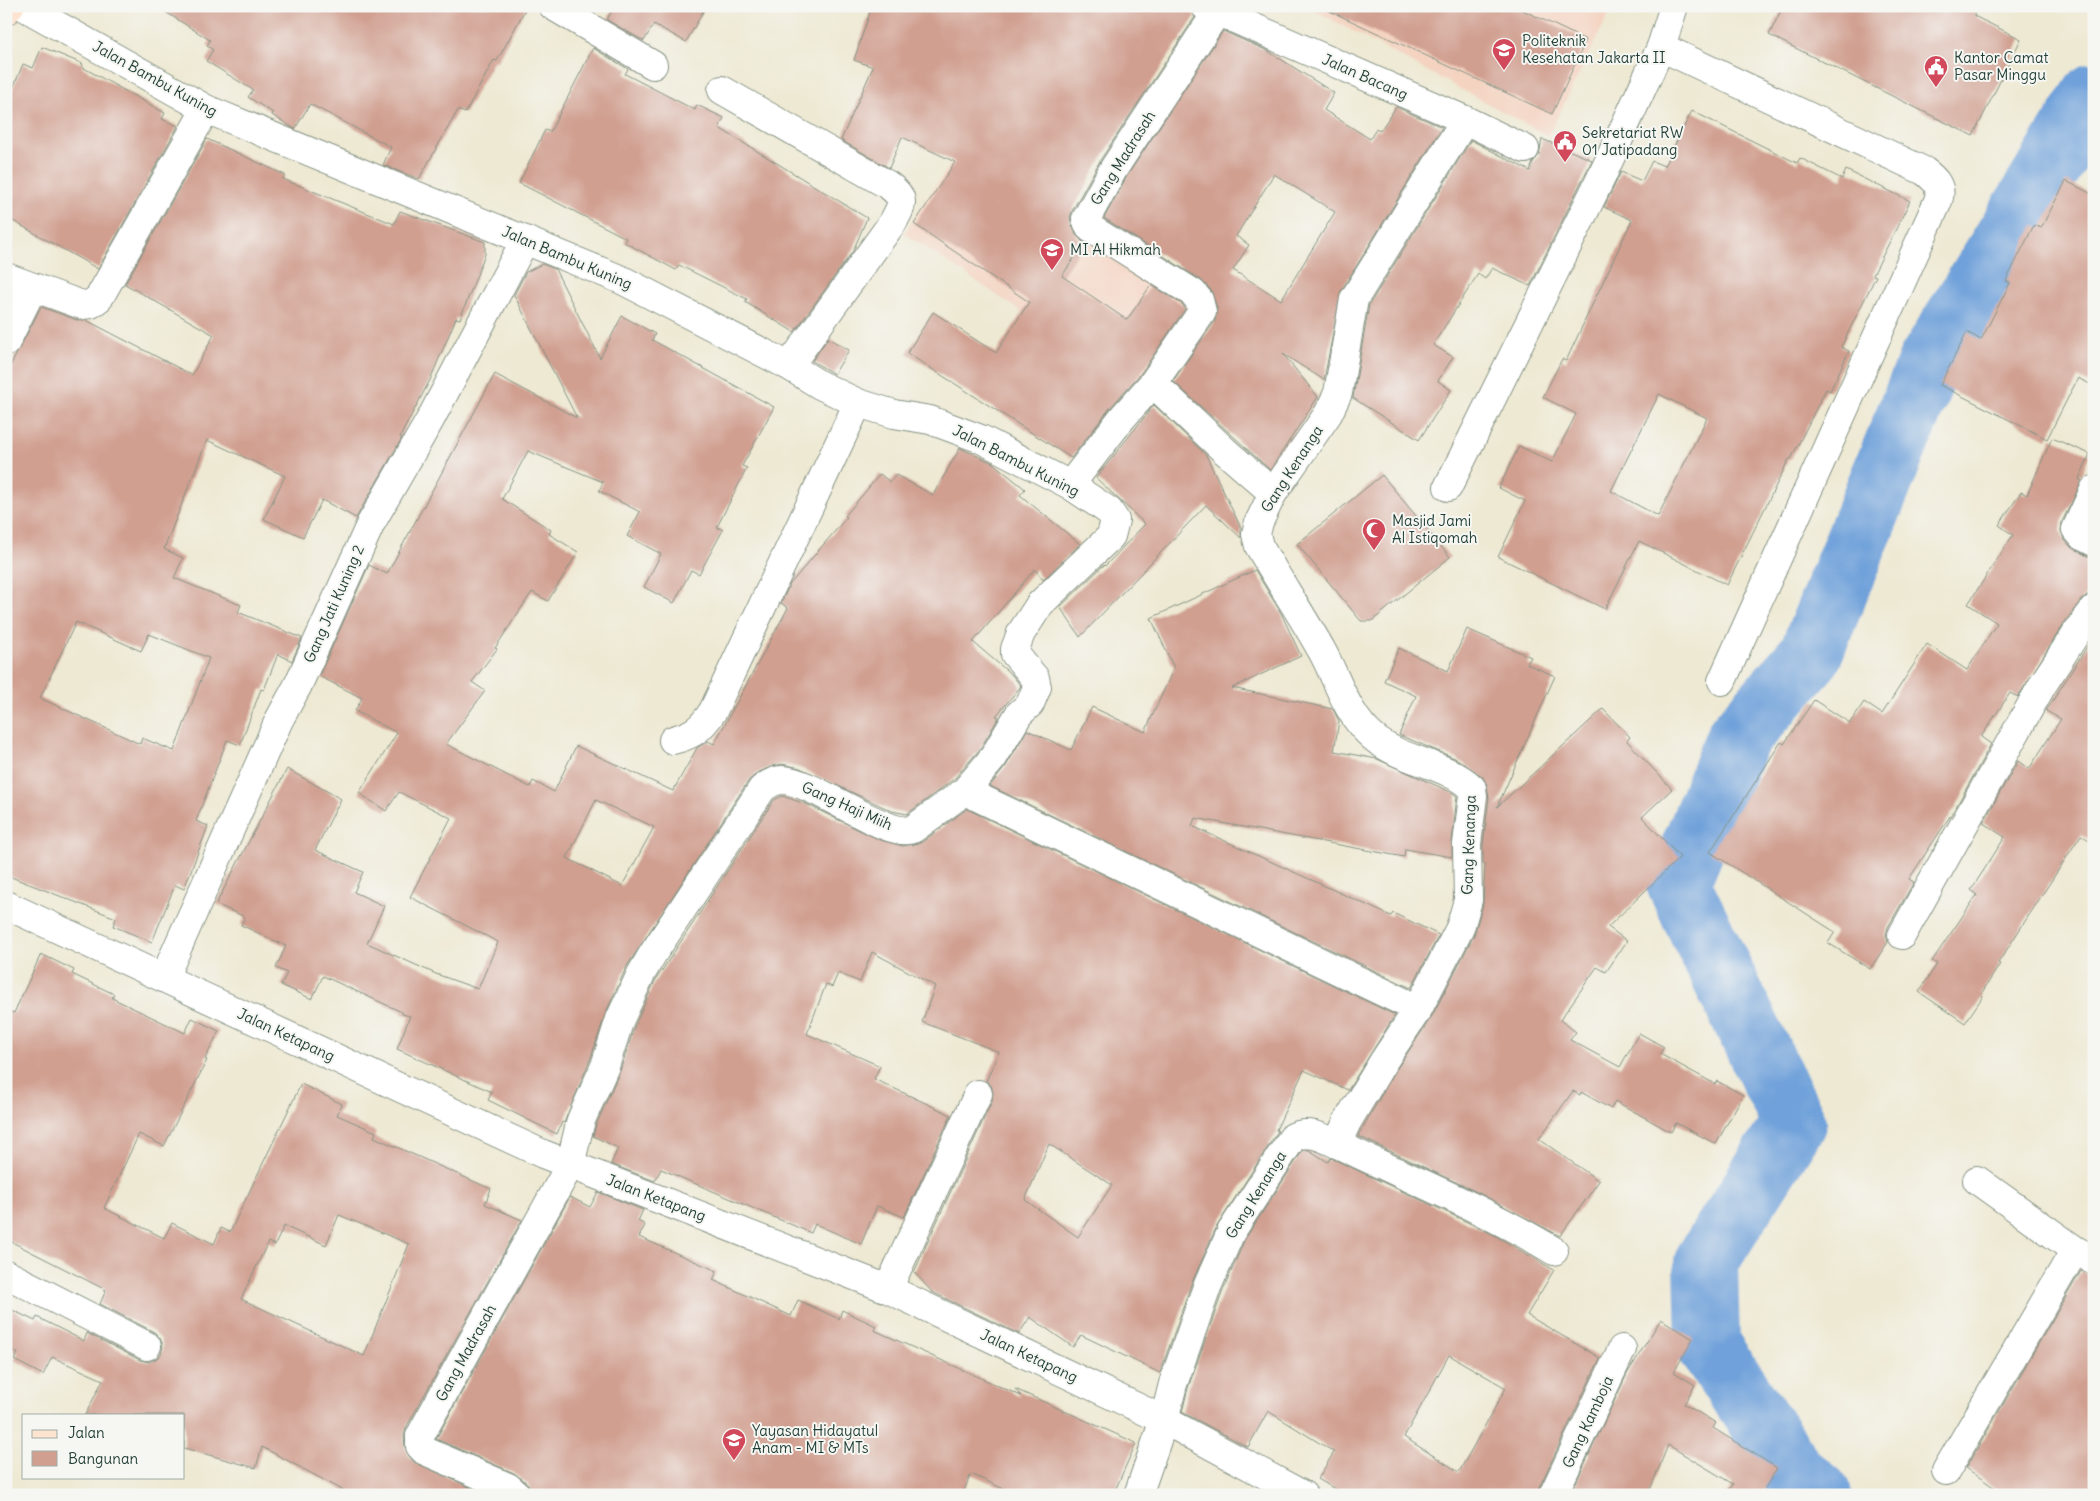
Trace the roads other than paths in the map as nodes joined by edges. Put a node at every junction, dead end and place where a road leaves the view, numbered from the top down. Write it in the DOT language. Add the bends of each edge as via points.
graph roads {
  1 [pos="10,6"];
  2 [pos="23,6"];
  3 [pos="554,6"];
  4 [pos="1674,6"];
  5 [pos="1211,9"];
  6 [pos="6,11"];
  7 [pos="1661,47"];
  8 [pos="653,65"];
  9 [pos="722,90"];
  10 [pos="206,109"];
  11 [pos="1465,120"];
  12 [pos="1525,150"];
  13 [pos="525,240"];
  14 [pos="6,277"];
  15 [pos="33,287"];
  16 [pos="6,342"];
  17 [pos="789,366"];
  18 [pos="1154,383"];
  19 [pos="858,403"];
  20 [pos="1070,485"];
  21 [pos="1448,487"];
  22 [pos="2094,490"];
  23 [pos="1274,493"];
  24 [pos="1109,512"];
  25 [pos="2094,542"];
  26 [pos="2094,610"];
  27 [pos="1722,681"];
  28 [pos="673,740"];
  29 [pos="965,791"];
  30 [pos="6,905"];
  31 [pos="1902,935"];
  32 [pos="164,978"];
  33 [pos="1418,1009"];
  34 [pos="978,1094"];
  35 [pos="1337,1144"];
  36 [pos="570,1165"];
  37 [pos="1977,1180"];
  38 [pos="1554,1251"];
  39 [pos="2084,1255"];
  40 [pos="6,1274"];
  41 [pos="888,1289"];
  42 [pos="147,1346"];
  43 [pos="1622,1349"];
  44 [pos="1164,1420"];
  45 [pos="1946,1471"];
  46 [pos="517,1495"];
  47 [pos="1138,1495"];
  48 [pos="1303,1495"];
  49 [pos="1553,1495"];
  1 -- 6 [label="street"];
  2 -- 10 [label="street, Jalan Bambu Kuning"];
  3 -- 8 [label="street"];
  4 -- 7 [label="street"];
  5 -- 11 [label="street, Jalan Bacang"];
  5 -- 18 [label="street, Gang Madrasah" via="1086,219 1090,228 1199,300 1202,312"];
  7 -- 21 [label="street" via="1601,178"];
  7 -- 27 [label="street" via="1924,171 1938,184 1938,201"];
  9 -- 17 [label="street" via="888,185 902,199 893,222"];
  10 -- 13 [label="street, Jalan Bambu Kuning"];
  10 -- 15 [label="street" via="99,298 82,306"];
  11 -- 12 [label="street, Jalan Bacang"];
  11 -- 23 [label="street, Gang Kenanga" via="1354,299 1338,393 1328,414"];
  13 -- 17 [label="street, Jalan Bambu Kuning" via="622,280"];
  13 -- 32 [label="street, Gang Jati Kuning 2" via="430,420 370,523"];
  14 -- 15 [label="street"];
  15 -- 16 [label="street"];
  17 -- 19 [label="street, Jalan Bambu Kuning"];
  18 -- 20 [label="street"];
  18 -- 23 [label="street"];
  19 -- 20 [label="street, Jalan Bambu Kuning" via="958,430"];
  19 -- 28 [label="street" via="713,711 704,725"];
  20 -- 24 [label="street, Jalan Bambu Kuning"];
  22 -- 25 [label="street" via="2076,529"];
  23 -- 33 [label="street, Gang Kenanga" via="1259,522 1256,534 1259,546 1323,652 1358,721 1376,740 1395,752 1454,775 1472,788 1466,912"];
  24 -- 29 [label="street, Gang Haji Miih" via="1116,522 1111,536 1051,592 1021,634 1016,654 1035,678 1036,691 993,758"];
  26 -- 31 [label="street" via="2043,684"];
  29 -- 33 [label="street"];
  29 -- 36 [label="street, Gang Haji Miih" via="907,831 884,824 798,784 780,780 762,789 641,974 581,1120"];
  30 -- 32 [label="street, Jalan Ketapang"];
  32 -- 36 [label="street, Jalan Ketapang"];
  33 -- 35 [label="street, Gang Kenanga" via="1378,1069"];
  34 -- 41 [label="street"];
  35 -- 38 [label="street" via="1520,1229"];
  35 -- 44 [label="street, Gang Kenanga" via="1303,1132 1293,1137 1231,1232 1172,1384"];
  36 -- 41 [label="street, Jalan Ketapang"];
  36 -- 46 [label="street, Gang Madrasah" via="419,1439 420,1446 426,1451 508,1487"];
  37 -- 39 [label="street"];
  39 -- 45 [label="street"];
  40 -- 42 [label="street"];
  41 -- 44 [label="street, Jalan Ketapang"];
  43 -- 49 [label="street, Gang Kamboja"];
  44 -- 47 [label="street, Gang Kenanga"];
  44 -- 48 [label="street, Jalan Ketapang"];
}
